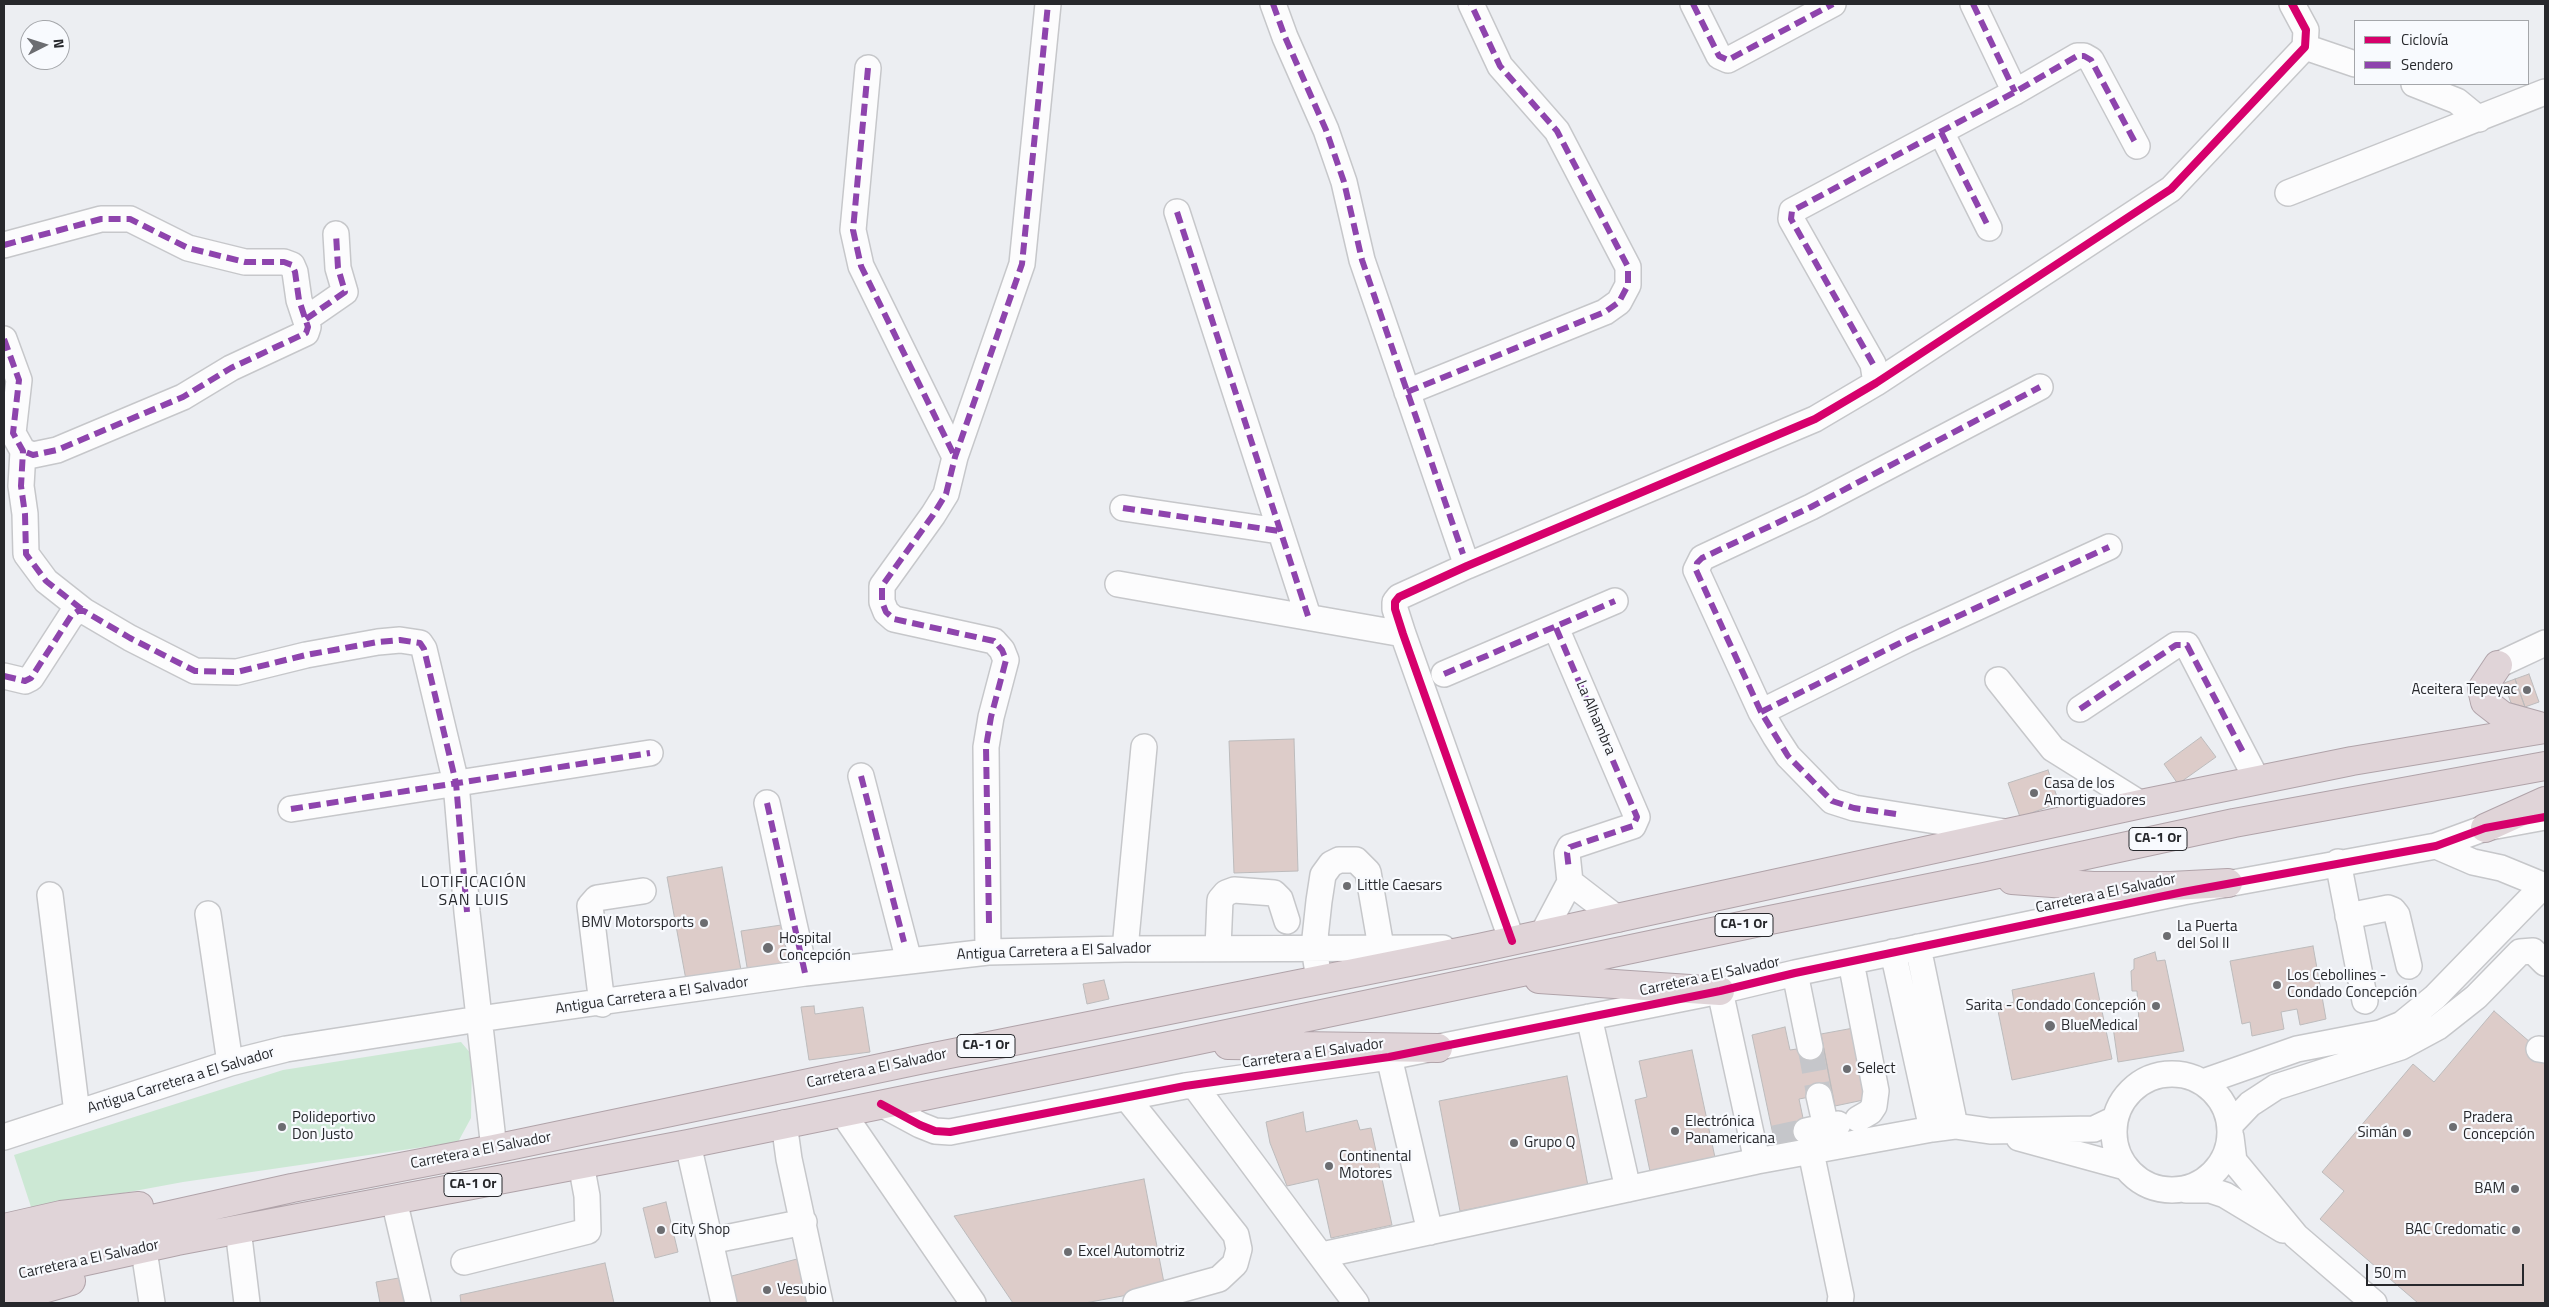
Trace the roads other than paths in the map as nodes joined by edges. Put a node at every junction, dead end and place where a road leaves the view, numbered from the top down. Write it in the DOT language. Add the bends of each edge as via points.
graph roads {
  1 [pos="1048,4"];
  2 [pos="1273,4"];
  3 [pos="1471,4"];
  4 [pos="1693,4"];
  5 [pos="1833,4"];
  6 [pos="1973,4"];
  7 [pos="2292,4"];
  8 [pos="2305,47"];
  9 [pos="2354,64"];
  10 [pos="868,68"];
  11 [pos="2417,85"];
  12 [pos="2015,92"];
  13 [pos="2545,92"];
  14 [pos="2479,119"];
  15 [pos="1941,132"];
  16 [pos="2137,146"];
  17 [pos="2288,193"];
  18 [pos="1177,212"];
  19 [pos="1988,228"];
  20 [pos="336,234"];
  21 [pos="4,246"];
  22 [pos="306,319"];
  23 [pos="4,340"];
  24 [pos="1876,383"];
  25 [pos="2040,387"];
  26 [pos="1407,392"];
  27 [pos="23,451"];
  28 [pos="955,457"];
  29 [pos="1123,508"];
  30 [pos="1279,531"];
  31 [pos="2108,547"];
  32 [pos="1467,566"];
  33 [pos="1118,584"];
  34 [pos="1614,601"];
  35 [pos="84,610"];
  36 [pos="1308,616"];
  37 [pos="1556,628"];
  38 [pos="1403,634"];
  39 [pos="2545,643"];
  40 [pos="2498,665"];
  41 [pos="1444,674"];
  42 [pos="4,676"];
  43 [pos="1998,680"];
  44 [pos="2080,709"];
  45 [pos="1761,712"];
  46 [pos="2545,728"];
  47 [pos="1144,747"];
  48 [pos="650,754"];
  49 [pos="2545,766"];
  50 [pos="861,776"];
  51 [pos="2257,780"];
  52 [pos="456,783"];
  53 [pos="2545,801"];
  54 [pos="767,803"];
  55 [pos="2141,804"];
  56 [pos="291,809"];
  57 [pos="2545,817"];
  58 [pos="1922,820"];
  59 [pos="2485,828"];
  60 [pos="2014,833"];
  61 [pos="2436,846"];
  62 [pos="1936,850"];
  63 [pos="2338,862"];
  64 [pos="1984,878"];
  65 [pos="1570,882"];
  66 [pos="2228,883"];
  67 [pos="2542,887"];
  68 [pos="643,891"];
  69 [pos="50,895"];
  70 [pos="208,914"];
  71 [pos="2348,916"];
  72 [pos="1618,919"];
  73 [pos="1287,921"];
  74 [pos="1542,935"];
  75 [pos="1512,941"];
  76 [pos="1314,947"];
  77 [pos="1918,947"];
  78 [pos="1124,948"];
  79 [pos="1218,948"];
  80 [pos="1381,948"];
  81 [pos="1480,948"];
  82 [pos="988,952"];
  83 [pos="1893,952"];
  84 [pos="909,961"];
  85 [pos="1851,962"];
  86 [pos="2545,963"];
  87 [pos="2409,966"];
  88 [pos="1795,972"];
  89 [pos="805,973"];
  90 [pos="1505,977"];
  91 [pos="1319,980"];
  92 [pos="1720,991"];
  93 [pos="2365,1001"];
  94 [pos="602,1004"];
  95 [pos="1589,1017"];
  96 [pos="479,1019"];
  97 [pos="2332,1042"];
  98 [pos="1184,1043"];
  99 [pos="1810,1047"];
  100 [pos="1438,1048"];
  101 [pos="2386,1053"];
  102 [pos="1389,1057"];
  103 [pos="230,1063"];
  104 [pos="827,1079"];
  105 [pos="2203,1082"];
  106 [pos="1194,1085"];
  107 [pos="1819,1096"];
  108 [pos="1127,1098"];
  109 [pos="881,1104"];
  110 [pos="838,1112"];
  111 [pos="77,1113"];
  112 [pos="2115,1119"];
  113 [pos="784,1124"];
  114 [pos="1944,1128"];
  115 [pos="1828,1130"];
  116 [pos="1990,1130"];
  117 [pos="2231,1130"];
  118 [pos="4,1137"];
  119 [pos="688,1144"];
  120 [pos="1761,1147"];
  121 [pos="494,1149"];
  122 [pos="581,1164"];
  123 [pos="2125,1167"];
  124 [pos="292,1188"];
  125 [pos="1628,1189"];
  126 [pos="2183,1190"];
  127 [pos="252,1197"];
  128 [pos="394,1200"];
  129 [pos="804,1222"];
  130 [pos="249,1227"];
  131 [pos="4,1228"];
  132 [pos="1430,1232"];
  133 [pos="2296,1236"];
  134 [pos="710,1240"];
  135 [pos="177,1241"];
  136 [pos="4,1252"];
  137 [pos="1322,1255"];
  138 [pos="145,1257"];
  139 [pos="464,1262"];
  140 [pos="4,1279"];
  141 [pos="4,1300"];
  142 [pos="1136,1302"];
  143 [pos="152,1303"];
  144 [pos="247,1303"];
  145 [pos="418,1303"];
  146 [pos="724,1303"];
  147 [pos="820,1303"];
  148 [pos="973,1303"];
  149 [pos="1356,1303"];
  150 [pos="1840,1303"];
  151 [pos="2374,1303"];
  1 -- 28 [label="street" via="1022,264"];
  2 -- 26 [label="street" via="1326,130 1344,182 1362,260"];
  3 -- 26 [label="street" via="1500,66 1557,131 1628,267 1628,285 1619,302 1605,312"];
  4 -- 5 [label="street" via="1719,56 1728,60"];
  6 -- 12 [label="street"];
  7 -- 8 [label="street" via="2306,30"];
  8 -- 9 [label="street"];
  8 -- 24 [label="street" via="2171,189"];
  10 -- 28 [label="street" via="853,230 861,266"];
  11 -- 14 [label="street" via="2457,101"];
  12 -- 15 [label="street"];
  12 -- 16 [label="street" via="2077,56 2084,56 2092,60"];
  13 -- 14 [label="street"];
  14 -- 17 [label="street"];
  15 -- 19 [label="street"];
  15 -- 24 [label="street" via="1790,214 1873,364"];
  18 -- 30 [label="street"];
  20 -- 22 [label="street" via="338,268 345,292"];
  21 -- 22 [label="street" via="101,219 130,219 188,248 245,262 292,265 298,300"];
  22 -- 27 [label="street" via="306,333 231,368 183,397 57,450 32,455"];
  23 -- 27 [label="street" via="19,380 13,434"];
  24 -- 32 [label="street" via="1815,419"];
  25 -- 45 [label="street" via="1697,563 1696,570"];
  26 -- 32 [label="street"];
  27 -- 35 [label="street" via="20,486 25,514 26,554 46,580"];
  28 -- 82 [label="street" via="946,494 882,586 882,602 894,619 994,641 1006,660 986,747"];
  29 -- 30 [label="street"];
  30 -- 36 [label="street"];
  31 -- 45 [label="street" via="1906,640"];
  32 -- 38 [label="street" via="1399,597 1395,609"];
  33 -- 36 [label="street"];
  34 -- 37 [label="street"];
  35 -- 42 [label="street" via="71,616 31,678 25,681"];
  35 -- 52 [label="street" via="194,671 237,672 378,642 400,640 420,643"];
  36 -- 38 [label="street"];
  37 -- 41 [label="street"];
  37 -- 65 [label="street, La Alhambra" via="1637,817 1633,826 1570,847"];
  38 -- 75 [label="street"];
  39 -- 40 [label="street"];
  40 -- 46 [label="highway" via="2482,689 2485,702 2503,716"];
  43 -- 55 [label="street" via="2053,749"];
  44 -- 51 [label="street" via="2176,645 2187,645"];
  45 -- 58 [label="street" via="1788,756 1832,801"];
  46 -- 51 [label="highway, Carretera a El Salvador / CA-1 Or"];
  47 -- 78 [label="street"];
  48 -- 52 [label="street"];
  49 -- 64 [label="highway, Carretera a El Salvador / CA-1 Or" via="2225,824"];
  50 -- 84 [label="street"];
  51 -- 55 [label="highway, Carretera a El Salvador / CA-1 Or"];
  52 -- 56 [label="street"];
  52 -- 96 [label="street"];
  53 -- 59 [label="highway"];
  54 -- 89 [label="street"];
  55 -- 60 [label="highway, Carretera a El Salvador / CA-1 Or"];
  57 -- 59 [label="street, Carretera a El Salvador"];
  58 -- 60 [label="street"];
  58 -- 62 [label="street"];
  59 -- 61 [label="street, Carretera a El Salvador"];
  60 -- 62 [label="highway, Carretera a El Salvador / CA-1 Or"];
  61 -- 63 [label="street, Carretera a El Salvador"];
  61 -- 67 [label="street" via="2473,862 2501,868"];
  62 -- 72 [label="highway, Carretera a El Salvador / CA-1 Or"];
  63 -- 66 [label="street, Carretera a El Salvador"];
  63 -- 71 [label="street"];
  64 -- 66 [label="highway" via="2092,886"];
  64 -- 90 [label="highway, Carretera a El Salvador / CA-1 Or"];
  65 -- 72 [label="street"];
  65 -- 74 [label="street"];
  66 -- 77 [label="street, Carretera a El Salvador"];
  67 -- 97 [label="street" via="2418,1012 2402,1024 2380,1033"];
  68 -- 94 [label="street" via="597,898 590,906"];
  69 -- 111 [label="street"];
  70 -- 103 [label="street"];
  71 -- 87 [label="street" via="2388,908 2393,910"];
  71 -- 93 [label="street"];
  72 -- 74 [label="highway, Carretera a El Salvador / CA-1 Or"];
  73 -- 79 [label="street" via="1280,898 1274,893 1234,890 1226,893 1220,900"];
  74 -- 75 [label="highway, Carretera a El Salvador / CA-1 Or"];
  75 -- 81 [label="highway, Carretera a El Salvador / CA-1 Or"];
  76 -- 79 [label="street, Antigua Carretera a El Salvador"];
  76 -- 80 [label="street, Antigua Carretera a El Salvador"];
  76 -- 80 [label="street" via="1323,875 1331,864 1356,860 1368,872"];
  76 -- 91 [label="street"];
  77 -- 83 [label="street, Carretera a El Salvador"];
  77 -- 114 [label="street"];
  78 -- 79 [label="street, Antigua Carretera a El Salvador"];
  78 -- 82 [label="street, Antigua Carretera a El Salvador"];
  80 -- 81 [label="street, Antigua Carretera a El Salvador"];
  81 -- 91 [label="highway, Carretera a El Salvador / CA-1 Or"];
  82 -- 84 [label="street, Antigua Carretera a El Salvador"];
  83 -- 85 [label="street, Carretera a El Salvador"];
  83 -- 114 [label="street"];
  84 -- 89 [label="street, Antigua Carretera a El Salvador"];
  85 -- 88 [label="street, Carretera a El Salvador"];
  85 -- 115 [label="street" via="1876,1091 1874,1106 1870,1112"];
  86 -- 101 [label="street" via="2533,952 2520,952 2455,1015 2419,1038"];
  88 -- 92 [label="street, Carretera a El Salvador"];
  88 -- 99 [label="street"];
  89 -- 94 [label="street, Antigua Carretera a El Salvador"];
  90 -- 92 [label="highway"];
  90 -- 98 [label="highway, Carretera a El Salvador / CA-1 Or"];
  91 -- 104 [label="highway, Carretera a El Salvador / CA-1 Or"];
  92 -- 95 [label="street, Carretera a El Salvador"];
  92 -- 120 [label="street"];
  94 -- 96 [label="street, Antigua Carretera a El Salvador"];
  95 -- 100 [label="street, Carretera a El Salvador"];
  95 -- 125 [label="street"];
  96 -- 103 [label="street, Antigua Carretera a El Salvador" via="286,1049"];
  96 -- 121 [label="street"];
  97 -- 101 [label="street"];
  97 -- 105 [label="street" via="2297,1049"];
  98 -- 100 [label="highway"];
  98 -- 109 [label="highway, Carretera a El Salvador / CA-1 Or"];
  100 -- 102 [label="street, Carretera a El Salvador"];
  101 -- 117 [label="street" via="2276,1087 2250,1104"];
  102 -- 106 [label="street, Carretera a El Salvador"];
  102 -- 132 [label="street"];
  103 -- 111 [label="street, Antigua Carretera a El Salvador"];
  104 -- 110 [label="highway"];
  104 -- 121 [label="highway, Carretera a El Salvador / CA-1 Or"];
  105 -- 112 [label="street" via="2170,1073 2154,1076 2138,1084 2126,1096"];
  105 -- 117 [label="street" via="2222,1101"];
  106 -- 108 [label="street, Carretera a El Salvador"];
  106 -- 137 [label="street"];
  107 -- 115 [label="street"];
  108 -- 109 [label="street, Carretera a El Salvador" via="950,1132 935,1131"];
  108 -- 142 [label="street" via="1236,1235 1239,1248 1235,1264 1219,1279"];
  109 -- 110 [label="highway, Carretera a El Salvador / CA-1 Or"];
  110 -- 113 [label="highway, Carretera a El Salvador / CA-1 Or"];
  110 -- 148 [label="street"];
  111 -- 118 [label="street, Antigua Carretera a El Salvador"];
  112 -- 116 [label="street" via="2094,1129"];
  112 -- 123 [label="street" via="2117,1152"];
  113 -- 119 [label="highway, Carretera a El Salvador / CA-1 Or"];
  113 -- 129 [label="street"];
  114 -- 115 [label="street"];
  114 -- 116 [label="street"];
  115 -- 120 [label="street"];
  115 -- 150 [label="street"];
  116 -- 123 [label="street"];
  117 -- 126 [label="street" via="2227,1154 2217,1171 2202,1183"];
  117 -- 133 [label="street" via="2234,1160"];
  119 -- 122 [label="highway, Carretera a El Salvador / CA-1 Or"];
  119 -- 134 [label="street"];
  120 -- 125 [label="street"];
  121 -- 124 [label="highway, Carretera a El Salvador / CA-1 Or"];
  122 -- 128 [label="highway, Carretera a El Salvador / CA-1 Or"];
  122 -- 139 [label="street" via="587,1196 588,1231"];
  123 -- 126 [label="street" via="2151,1188"];
  124 -- 127 [label="highway, Carretera a El Salvador / CA-1 Or"];
  124 -- 131 [label="highway" via="61,1215"];
  125 -- 132 [label="street"];
  126 -- 133 [label="street" via="2210,1190 2225,1195"];
  127 -- 130 [label="highway"];
  127 -- 136 [label="highway, Carretera a El Salvador / CA-1 Or"];
  128 -- 130 [label="highway, Carretera a El Salvador / CA-1 Or"];
  128 -- 145 [label="street"];
  129 -- 134 [label="street"];
  129 -- 147 [label="street"];
  130 -- 135 [label="highway, Carretera a El Salvador / CA-1 Or"];
  130 -- 144 [label="street"];
  132 -- 137 [label="street"];
  133 -- 151 [label="street"];
  134 -- 146 [label="street"];
  135 -- 138 [label="highway"];
  135 -- 140 [label="highway, Carretera a El Salvador / CA-1 Or"];
  137 -- 149 [label="street"];
  138 -- 141 [label="highway" via="128,1265"];
  138 -- 143 [label="street"];
}
